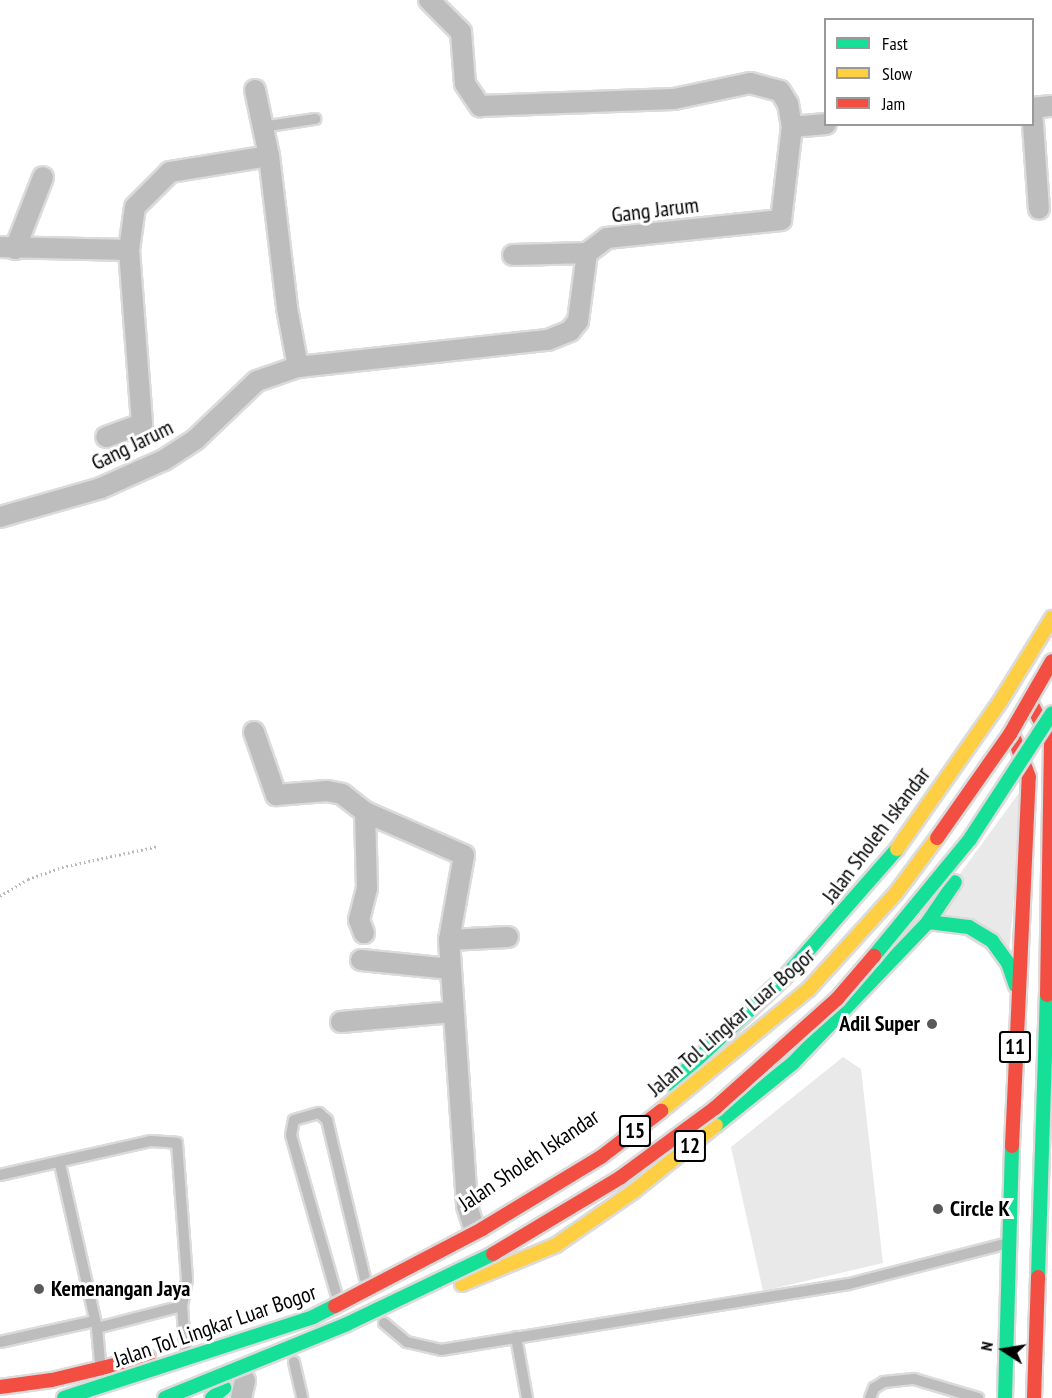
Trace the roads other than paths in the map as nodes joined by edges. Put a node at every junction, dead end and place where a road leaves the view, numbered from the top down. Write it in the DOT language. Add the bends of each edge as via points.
graph roads {
  1 [pos="429,0"];
  2 [pos="255,90"];
  3 [pos="1052,106"];
  4 [pos="1034,109"];
  5 [pos="315,119"];
  6 [pos="824,124"];
  7 [pos="1033,126"];
  8 [pos="262,127"];
  9 [pos="792,127"];
  10 [pos="269,156"];
  11 [pos="43,177"];
  12 [pos="1039,209"];
  13 [pos="8,248"];
  14 [pos="129,250"];
  15 [pos="587,253"];
  16 [pos="513,255"];
  17 [pos="298,367"];
  18 [pos="106,437"];
  19 [pos="0,517"];
  20 [pos="1052,618"];
  21 [pos="1052,661"];
  22 [pos="1017,676"];
  23 [pos="1000,702"];
  24 [pos="1052,713"];
  25 [pos="254,732"];
  26 [pos="1052,741"];
  27 [pos="1029,777"];
  28 [pos="1012,803"];
  29 [pos="365,812"];
  30 [pos="1052,831"];
  31 [pos="990,837"];
  32 [pos="928,922"];
  33 [pos="364,933"];
  34 [pos="508,937"];
  35 [pos="449,940"];
  36 [pos="361,960"];
  37 [pos="451,969"];
  38 [pos="1017,988"];
  39 [pos="453,1012"];
  40 [pos="341,1022"];
  41 [pos="1047,1067"];
  42 [pos="60,1164"];
  43 [pos="0,1175"];
  44 [pos="473,1224"];
  45 [pos="1008,1243"];
  46 [pos="365,1278"];
  47 [pos="336,1293"];
  48 [pos="182,1306"];
  49 [pos="384,1323"];
  50 [pos="96,1324"];
  51 [pos="516,1337"];
  52 [pos="0,1342"];
  53 [pos="186,1346"];
  54 [pos="100,1360"];
  55 [pos="132,1361"];
  56 [pos="294,1362"];
  57 [pos="0,1371"];
  58 [pos="0,1387"];
  59 [pos="224,1388"];
  60 [pos="243,1389"];
  61 [pos="1005,1397"];
  62 [pos="64,1398"];
  63 [pos="165,1398"];
  64 [pos="190,1398"];
  65 [pos="212,1398"];
  66 [pos="302,1398"];
  67 [pos="527,1398"];
  68 [pos="870,1398"];
  69 [pos="972,1398"];
  70 [pos="978,1398"];
  71 [pos="984,1398"];
  72 [pos="1034,1398"];
  1 -- 9 [label="street" via="461,32 465,84 480,106 674,99 750,83 780,91 788,104"];
  2 -- 8 [label="street"];
  3 -- 4 [label="street"];
  5 -- 8 [label="lane"];
  6 -- 9 [label="street"];
  7 -- 12 [label="street"];
  8 -- 10 [label="street"];
  9 -- 15 [label="street, Gang Jarum" via="782,220 607,238"];
  10 -- 14 [label="street, Gang Jarum" via="170,172 135,207"];
  10 -- 17 [label="street"];
  11 -- 13 [label="street"];
  13 -- 14 [label="street"];
  14 -- 18 [label="street, Gang Jarum" via="142,424"];
  15 -- 16 [label="street"];
  15 -- 17 [label="street, Gang Jarum" via="578,321 570,331 555,337"];
  17 -- 19 [label="street, Gang Jarum" via="257,381 196,440 164,460 101,488"];
  20 -- 22 [label="highway, Jalan Sholeh Iskandar"];
  21 -- 62 [label="highway, Jalan Tol Lingkar Luar Bogor / 15, bridge" via="1010,735 956,812 896,892 808,990 609,1150 482,1229 313,1317"];
  22 -- 23 [label="highway, Jalan Sholeh Iskandar"];
  22 -- 26 [label="highway, 11"];
  23 -- 27 [label="highway, 11"];
  23 -- 44 [label="highway, Jalan Sholeh Iskandar" via="892,856 785,977 699,1061 643,1108"];
  24 -- 63 [label="highway, Jalan Tol Lingkar Luar Bogor / 15, bridge" via="970,839 917,907 837,999 715,1107 621,1177 471,1267 347,1324"];
  25 -- 29 [label="street" via="276,795 327,791 342,794"];
  26 -- 27 [label="highway, 11"];
  26 -- 30 [label="highway, 11"];
  27 -- 28 [label="highway"];
  27 -- 38 [label="highway, 11"];
  29 -- 33 [label="street" via="367,888 359,920"];
  29 -- 35 [label="street" via="464,855"];
  30 -- 41 [label="highway, 11"];
  31 -- 32 [label="highway, 12"];
  32 -- 38 [label="highway" via="969,927 992,941 1008,963"];
  32 -- 49 [label="highway, 12" via="793,1063 634,1191 556,1245"];
  34 -- 35 [label="street"];
  35 -- 37 [label="street"];
  36 -- 37 [label="street"];
  37 -- 39 [label="street"];
  38 -- 45 [label="highway, 11"];
  39 -- 40 [label="street"];
  39 -- 44 [label="street" via="467,1206"];
  41 -- 72 [label="highway, 11"];
  42 -- 43 [label="lane"];
  42 -- 48 [label="lane" via="151,1141 177,1143 187,1280"];
  42 -- 50 [label="lane"];
  44 -- 46 [label="highway, Jalan Sholeh Iskandar"];
  45 -- 51 [label="lane" via="849,1284"];
  45 -- 61 [label="highway, 11"];
  46 -- 47 [label="highway, Jalan Sholeh Iskandar"];
  46 -- 47 [label="lane" via="327,1120 319,1113 294,1120 291,1135"];
  46 -- 49 [label="highway"];
  47 -- 53 [label="highway, Jalan Sholeh Iskandar"];
  48 -- 50 [label="lane"];
  48 -- 53 [label="lane"];
  49 -- 51 [label="lane" via="407,1342 426,1349"];
  49 -- 56 [label="highway, 12"];
  50 -- 52 [label="lane"];
  50 -- 54 [label="lane"];
  51 -- 67 [label="lane"];
  53 -- 55 [label="highway, Jalan Sholeh Iskandar"];
  54 -- 55 [label="street"];
  54 -- 57 [label="street"];
  55 -- 58 [label="highway, Jalan Sholeh Iskandar"];
  56 -- 60 [label="highway, 12"];
  56 -- 66 [label="lane"];
  59 -- 60 [label="highway, 12"];
  59 -- 64 [label="highway, 12"];
  59 -- 65 [label="highway"];
  61 -- 71 [label="lane"];
  68 -- 69 [label="lane" via="874,1388 884,1382 914,1379"];
  69 -- 70 [label="lane"];
}
